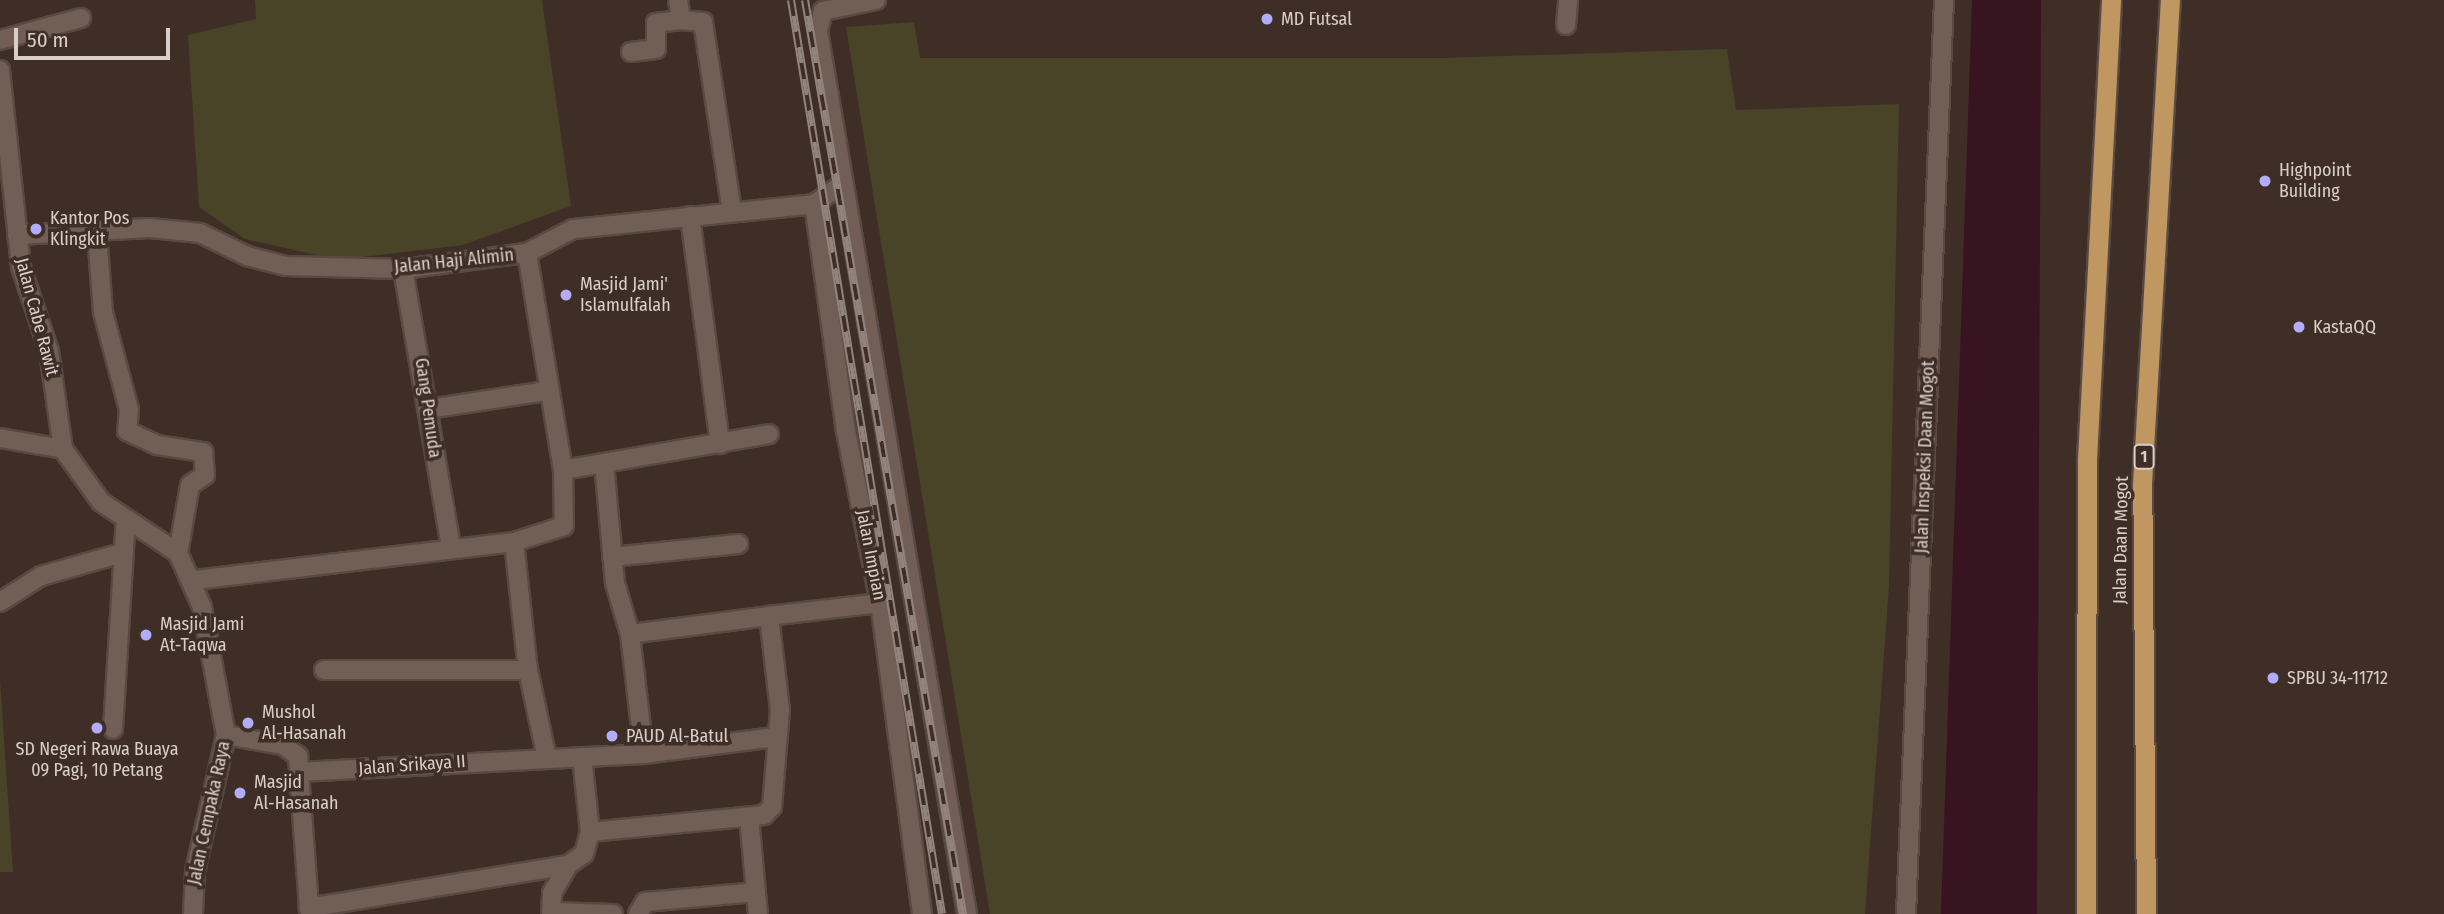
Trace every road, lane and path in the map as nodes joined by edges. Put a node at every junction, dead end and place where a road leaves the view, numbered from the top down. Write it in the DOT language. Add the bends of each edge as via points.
graph roads {
  1 [pos="678,0"];
  2 [pos="874,0"];
  3 [pos="1568,0"];
  4 [pos="1944,0"];
  5 [pos="2111,0"];
  6 [pos="2170,0"];
  7 [pos="80,18"];
  8 [pos="681,20"];
  9 [pos="1566,25"];
  10 [pos="0,40"];
  11 [pos="631,52"];
  12 [pos="0,69"];
  13 [pos="841,185"];
  14 [pos="810,204"];
  15 [pos="732,211"];
  16 [pos="690,216"];
  17 [pos="97,233"];
  18 [pos="17,235"];
  19 [pos="527,253"];
  20 [pos="403,269"];
  21 [pos="545,391"];
  22 [pos="428,409"];
  23 [pos="769,434"];
  24 [pos="0,438"];
  25 [pos="720,444"];
  26 [pos="64,449"];
  27 [pos="604,463"];
  28 [pos="563,470"];
  29 [pos="126,519"];
  30 [pos="514,542"];
  31 [pos="738,544"];
  32 [pos="451,548"];
  33 [pos="122,553"];
  34 [pos="178,553"];
  35 [pos="612,557"];
  36 [pos="195,580"];
  37 [pos="0,603"];
  38 [pos="880,603"];
  39 [pos="769,616"];
  40 [pos="630,634"];
  41 [pos="324,670"];
  42 [pos="528,670"];
  43 [pos="113,729"];
  44 [pos="226,735"];
  45 [pos="775,737"];
  46 [pos="644,754"];
  47 [pos="582,757"];
  48 [pos="547,759"];
  49 [pos="299,772"];
  50 [pos="749,817"];
  51 [pos="590,832"];
  52 [pos="568,865"];
  53 [pos="756,892"];
  54 [pos="307,911"];
  55 [pos="551,913"];
  56 [pos="193,914"];
  57 [pos="614,914"];
  58 [pos="638,914"];
  59 [pos="758,914"];
  60 [pos="922,914"];
  61 [pos="967,914"];
  62 [pos="1906,914"];
  63 [pos="2086,914"];
  64 [pos="2146,914"];
  1 -- 8 [label="street"];
  2 -- 13 [label="street" via="818,16"];
  3 -- 9 [label="street"];
  4 -- 62 [label="street, Jalan Inspeksi Daan Mogot"];
  5 -- 63 [label="highway, Jalan Daan Mogot" via="2087,459"];
  6 -- 64 [label="highway, Jalan Daan Mogot / 1" via="2142,485"];
  7 -- 10 [label="street"];
  8 -- 11 [label="street" via="656,23 656,49"];
  8 -- 15 [label="street" via="703,22"];
  12 -- 18 [label="street, Jalan Cabe Rawit"];
  13 -- 14 [label="street"];
  13 -- 61 [label="street"];
  14 -- 15 [label="street, Jalan Haji Alimin"];
  14 -- 38 [label="street, Jalan Impian" via="846,431"];
  15 -- 16 [label="street, Jalan Haji Alimin"];
  16 -- 19 [label="street, Jalan Haji Alimin" via="573,229"];
  16 -- 25 [label="street"];
  17 -- 18 [label="street, Jalan Haji Alimin"];
  17 -- 20 [label="street, Jalan Haji Alimin" via="200,233 247,256 286,266"];
  17 -- 34 [label="street" via="103,312 129,410 127,430 157,445 203,452 205,475 190,485"];
  18 -- 26 [label="street, Jalan Cabe Rawit" via="54,371"];
  19 -- 20 [label="street, Jalan Haji Alimin"];
  19 -- 21 [label="street"];
  20 -- 22 [label="street, Gang Pemuda"];
  21 -- 22 [label="street"];
  21 -- 28 [label="street"];
  22 -- 32 [label="street, Gang Pemuda"];
  23 -- 25 [label="street"];
  24 -- 26 [label="street"];
  25 -- 27 [label="street"];
  26 -- 29 [label="street, Jalan Cabe Rawit" via="80,480"];
  27 -- 28 [label="street"];
  27 -- 35 [label="street"];
  28 -- 30 [label="street" via="564,526"];
  29 -- 33 [label="street"];
  29 -- 34 [label="street, Jalan Cabe Rawit"];
  30 -- 32 [label="street"];
  30 -- 42 [label="street"];
  31 -- 35 [label="street"];
  32 -- 36 [label="street"];
  33 -- 37 [label="street" via="41,576"];
  33 -- 43 [label="street"];
  34 -- 36 [label="street, Jalan Cempaka Raya"];
  35 -- 40 [label="street"];
  36 -- 44 [label="street, Jalan Cempaka Raya"];
  38 -- 39 [label="street"];
  38 -- 60 [label="street, Jalan Impian"];
  39 -- 40 [label="street"];
  39 -- 45 [label="street" via="780,710"];
  40 -- 46 [label="street"];
  41 -- 42 [label="street"];
  42 -- 48 [label="street"];
  44 -- 49 [label="street" via="283,745 299,756"];
  44 -- 56 [label="street, Jalan Cempaka Raya" via="195,871"];
  45 -- 46 [label="street, Jalan Srikaya II"];
  45 -- 50 [label="street" via="772,807"];
  46 -- 47 [label="street, Jalan Srikaya II"];
  47 -- 48 [label="street, Jalan Srikaya II"];
  47 -- 51 [label="street"];
  48 -- 49 [label="street, Jalan Srikaya II"];
  49 -- 54 [label="street"];
  50 -- 51 [label="street"];
  50 -- 53 [label="street"];
  51 -- 52 [label="street" via="584,854"];
  52 -- 54 [label="street"];
  52 -- 55 [label="street" via="552,893"];
  53 -- 58 [label="street" via="645,902"];
  53 -- 59 [label="street"];
  55 -- 57 [label="street"];
}
